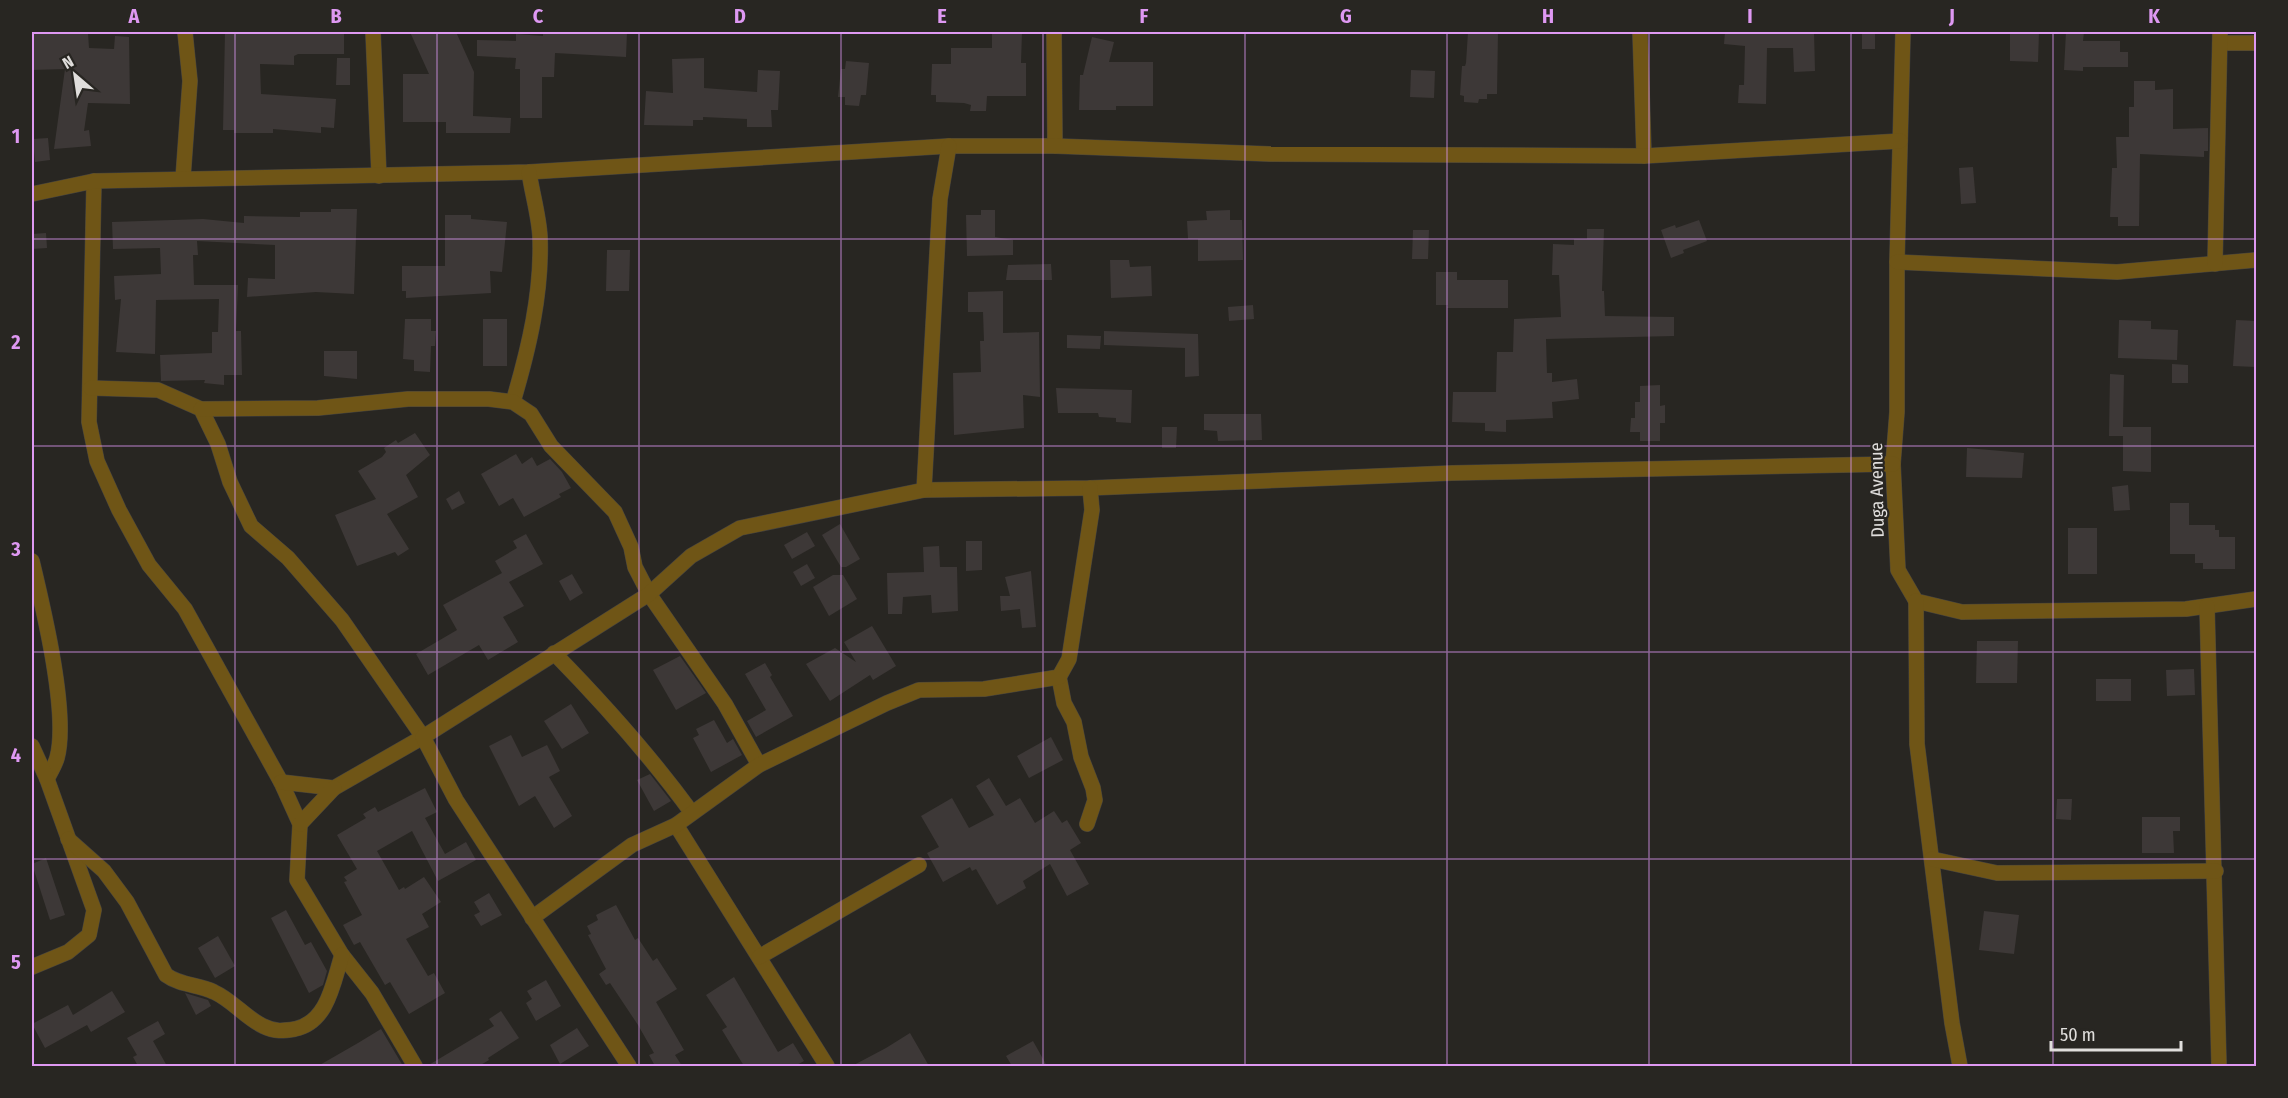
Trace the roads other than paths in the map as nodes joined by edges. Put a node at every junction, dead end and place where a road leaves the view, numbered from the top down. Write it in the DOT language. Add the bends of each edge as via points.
graph roads {
  1 [pos="185,32"];
  2 [pos="373,32"];
  3 [pos="1054,32"];
  4 [pos="1640,32"];
  5 [pos="1903,32"];
  6 [pos="2220,37"];
  7 [pos="2256,43"];
  8 [pos="1900,141"];
  9 [pos="949,146"];
  10 [pos="1055,146"];
  11 [pos="1644,156"];
  12 [pos="529,172"];
  13 [pos="379,176"];
  14 [pos="183,178"];
  15 [pos="94,181"];
  16 [pos="32,194"];
  17 [pos="2256,261"];
  18 [pos="1898,262"];
  19 [pos="2215,264"];
  20 [pos="91,388"];
  21 [pos="513,402"];
  22 [pos="201,409"];
  23 [pos="1893,464"];
  24 [pos="1090,488"];
  25 [pos="924,490"];
  26 [pos="32,561"];
  27 [pos="649,594"];
  28 [pos="2256,599"];
  29 [pos="1916,601"];
  30 [pos="2207,606"];
  31 [pos="554,653"];
  32 [pos="1059,677"];
  33 [pos="423,737"];
  34 [pos="32,746"];
  35 [pos="759,765"];
  36 [pos="47,779"];
  37 [pos="281,782"];
  38 [pos="334,788"];
  39 [pos="692,813"];
  40 [pos="300,824"];
  41 [pos="1087,824"];
  42 [pos="676,825"];
  43 [pos="68,839"];
  44 [pos="1932,859"];
  45 [pos="919,865"];
  46 [pos="2216,871"];
  47 [pos="532,918"];
  48 [pos="342,955"];
  49 [pos="759,957"];
  50 [pos="32,967"];
  51 [pos="415,1066"];
  52 [pos="629,1066"];
  53 [pos="827,1066"];
  54 [pos="1960,1066"];
  55 [pos="2219,1066"];
  1 -- 14 [label="street" via="190,81"];
  2 -- 13 [label="street"];
  3 -- 10 [label="street"];
  4 -- 11 [label="street"];
  5 -- 8 [label="street, Duga Avenue"];
  6 -- 7 [label="street"];
  6 -- 19 [label="street"];
  8 -- 11 [label="street"];
  8 -- 18 [label="street, Duga Avenue"];
  9 -- 10 [label="street"];
  9 -- 12 [label="street"];
  9 -- 25 [label="street" via="940,199"];
  10 -- 11 [label="street" via="1270,154"];
  12 -- 13 [label="street"];
  12 -- 21 [label="street" via="540,235 537,298 527,355"];
  13 -- 14 [label="street"];
  14 -- 15 [label="street"];
  15 -- 16 [label="street"];
  15 -- 20 [label="street"];
  17 -- 19 [label="street"];
  18 -- 19 [label="street" via="2117,272"];
  18 -- 23 [label="street, Duga Avenue" via="1898,412"];
  20 -- 22 [label="street" via="158,390"];
  20 -- 37 [label="street" via="89,422 97,461 119,510 149,565 184,609"];
  21 -- 22 [label="street" via="408,399 318,408"];
  21 -- 27 [label="street" via="531,414 551,446 615,512"];
  22 -- 33 [label="street" via="251,526 288,558 342,620"];
  23 -- 24 [label="street" via="1452,472"];
  23 -- 29 [label="street, Duga Avenue" via="1898,570"];
  24 -- 25 [label="street"];
  24 -- 32 [label="street" via="1092,510 1069,659"];
  25 -- 27 [label="street" via="740,528 691,556"];
  26 -- 36 [label="street" via="44,611 60,721 57,758"];
  27 -- 31 [label="street"];
  27 -- 35 [label="street" via="720,696"];
  28 -- 30 [label="street"];
  29 -- 30 [label="street" via="1962,612"];
  29 -- 44 [label="street" via="1917,744"];
  30 -- 46 [label="street"];
  31 -- 33 [label="street"];
  31 -- 39 [label="street" via="616,716"];
  32 -- 35 [label="street" via="984,689 919,690"];
  32 -- 41 [label="street" via="1093,788 1095,800"];
  33 -- 38 [label="street"];
  33 -- 47 [label="street" via="456,800"];
  34 -- 36 [label="street"];
  35 -- 39 [label="street"];
  36 -- 43 [label="street"];
  37 -- 38 [label="street"];
  37 -- 40 [label="street"];
  38 -- 40 [label="street"];
  39 -- 42 [label="street"];
  40 -- 48 [label="street" via="297,880"];
  42 -- 47 [label="street" via="632,845"];
  42 -- 49 [label="street"];
  43 -- 48 [label="street" via="104,871 127,902 166,975 177,983 213,991 262,1026 279,1032 302,1028 317,1018 325,1006"];
  43 -- 50 [label="street" via="94,910 89,935 68,952"];
  44 -- 46 [label="street" via="1997,873"];
  44 -- 54 [label="street"];
  45 -- 49 [label="street"];
  46 -- 55 [label="street"];
  47 -- 52 [label="street"];
  48 -- 51 [label="street" via="372,993"];
  49 -- 53 [label="street"];
}
